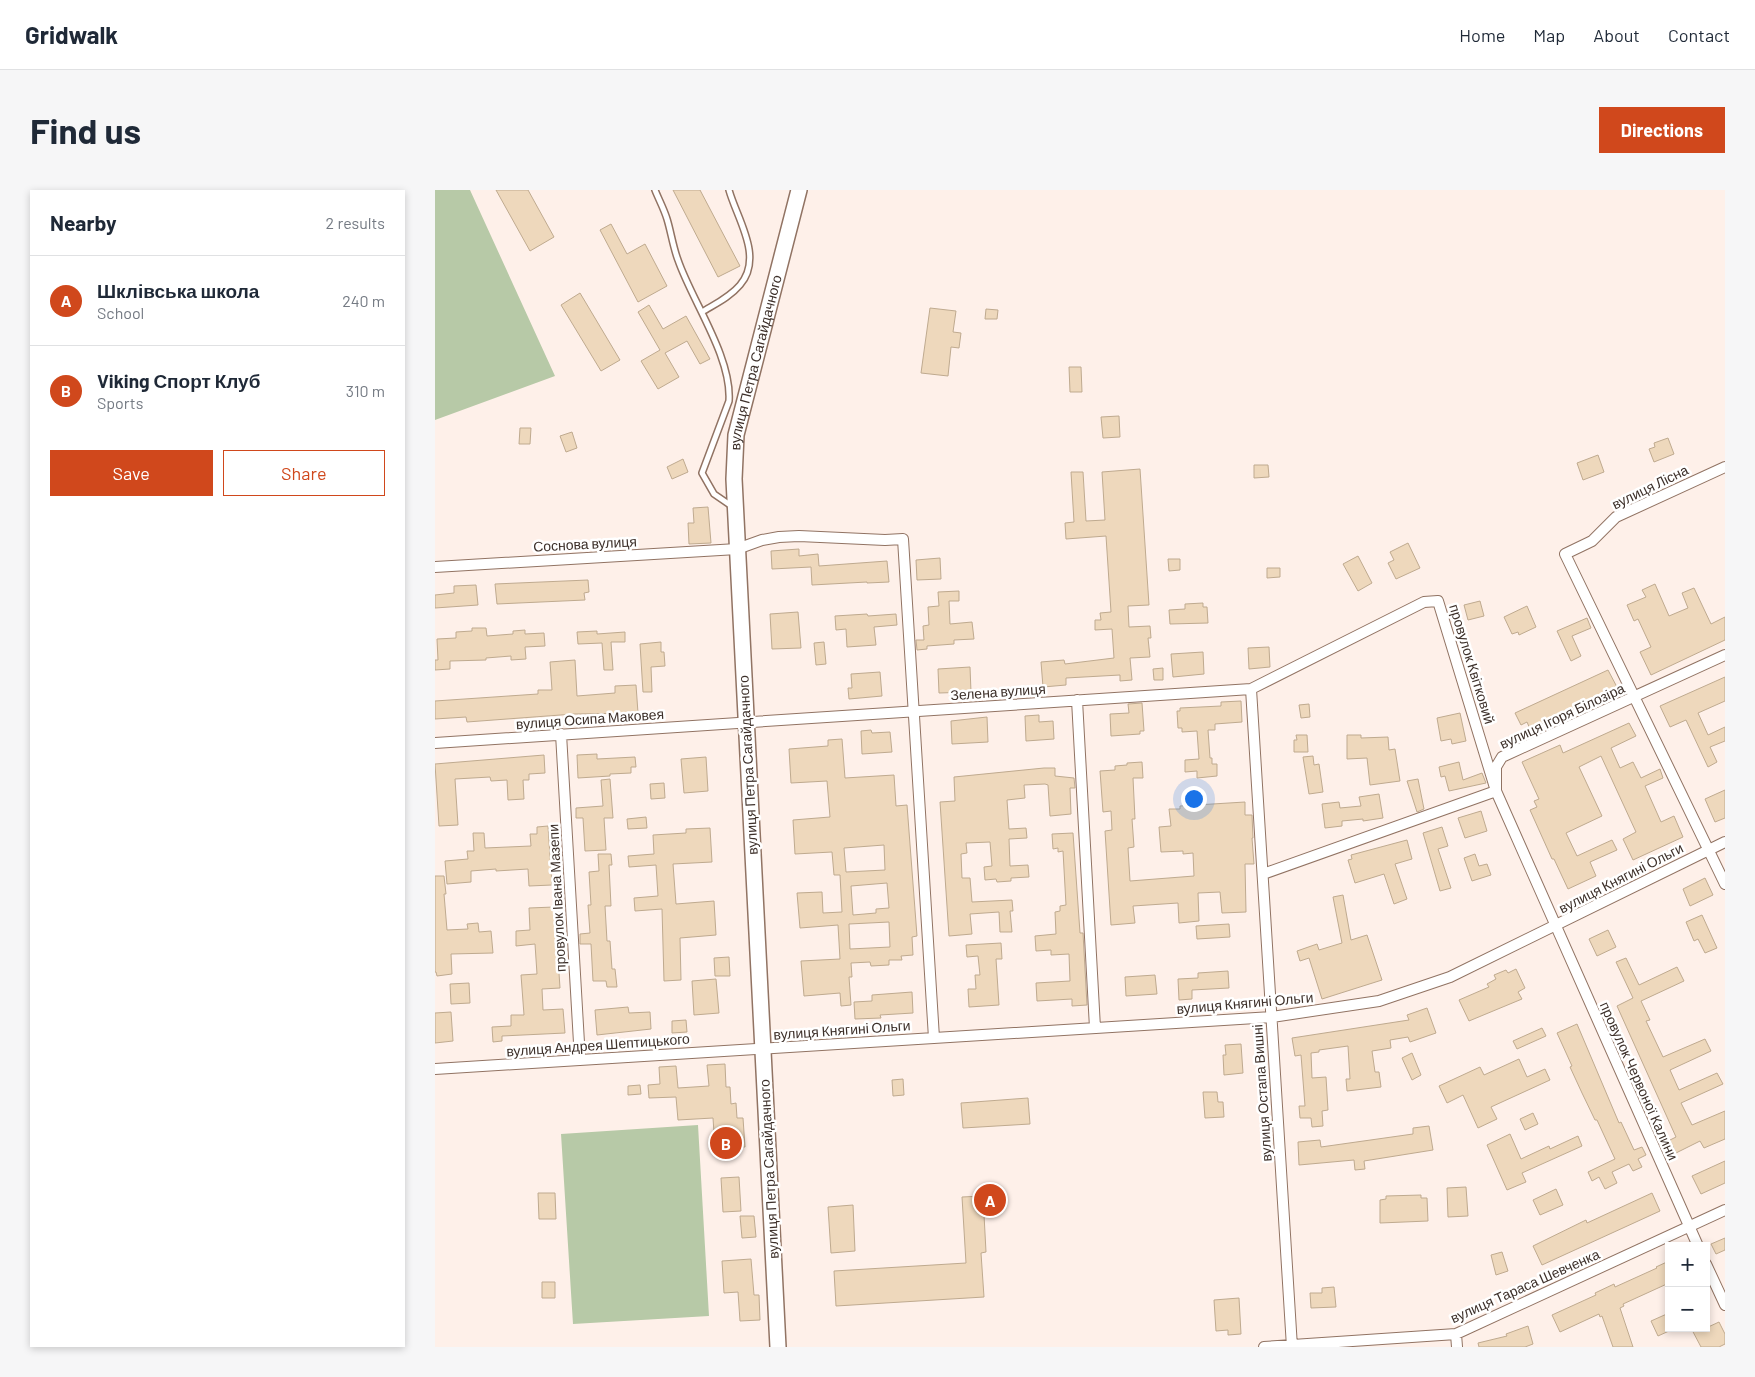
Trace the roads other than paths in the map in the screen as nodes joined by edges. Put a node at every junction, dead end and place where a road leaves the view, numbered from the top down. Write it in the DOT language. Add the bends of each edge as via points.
graph roads {
  1 [pos="655,190"];
  2 [pos="729,190"];
  3 [pos="799,190"];
  4 [pos="702,312"];
  5 [pos="1725,467"];
  6 [pos="735,508"];
  7 [pos="737,550"];
  8 [pos="435,567"];
  9 [pos="1725,655"];
  10 [pos="1251,689"];
  11 [pos="1635,697"];
  12 [pos="1077,700"];
  13 [pos="913,711"];
  14 [pos="746,722"];
  15 [pos="561,734"];
  16 [pos="435,743"];
  17 [pos="1496,791"];
  18 [pos="1725,842"];
  19 [pos="1709,850"];
  20 [pos="1263,874"];
  21 [pos="1725,884"];
  22 [pos="1555,927"];
  23 [pos="1272,1017"];
  24 [pos="1095,1028"];
  25 [pos="934,1038"];
  26 [pos="763,1049"];
  27 [pos="580,1060"];
  28 [pos="435,1069"];
  29 [pos="1725,1210"];
  30 [pos="1689,1226"];
  31 [pos="1696,1242"];
  32 [pos="1710,1273"];
  33 [pos="1725,1306"];
  34 [pos="1456,1334"];
  35 [pos="1292,1346"];
  36 [pos="778,1347"];
  37 [pos="1264,1347"];
  38 [pos="1457,1347"];
  1 -- 4 [label="lane" via="678,260"];
  2 -- 4 [label="lane" via="748,244 750,262 740,285"];
  3 -- 6 [label="street, вулиця Петра Сагайдачного" via="736,435"];
  4 -- 6 [label="lane" via="730,391 725,414 702,473 714,494"];
  5 -- 11 [label="street, вулиця Лісна" via="1616,517 1591,541 1565,554"];
  6 -- 7 [label="street, вулиця Петра Сагайдачного"];
  7 -- 8 [label="street, Соснова вулиця"];
  7 -- 13 [label="street, Соснова вулиця" via="779,537 903,539"];
  7 -- 14 [label="street, вулиця Петра Сагайдачного"];
  9 -- 11 [label="street, вулиця Ігоря Білозіра"];
  10 -- 12 [label="street, Зелена вулиця"];
  10 -- 17 [label="street, провулок Квітковий" via="1424,602 1439,602"];
  10 -- 20 [label="street, вулиця Остапа Вишні"];
  11 -- 17 [label="street, вулиця Ігоря Білозіра" via="1502,757 1496,767"];
  11 -- 19 [label="street"];
  12 -- 13 [label="street, Зелена вулиця"];
  12 -- 24 [label="street"];
  13 -- 14 [label="street, Зелена вулиця"];
  13 -- 25 [label="street"];
  14 -- 15 [label="street, вулиця Осипа Маковея"];
  14 -- 26 [label="street, вулиця Петра Сагайдачного"];
  15 -- 16 [label="street, вулиця Осипа Маковея"];
  15 -- 27 [label="street, провулок Івана Мазепи"];
  17 -- 20 [label="street"];
  17 -- 22 [label="street, провулок Квітковий"];
  18 -- 19 [label="street, вулиця Княгині Ольги"];
  19 -- 21 [label="street"];
  19 -- 22 [label="street, вулиця Княгині Ольги"];
  20 -- 23 [label="street, вулиця Остапа Вишні"];
  22 -- 23 [label="street, вулиця Княгині Ольги" via="1450,977 1379,1001"];
  22 -- 30 [label="street, провулок Червоної Калини"];
  23 -- 24 [label="street, вулиця Княгині Ольги"];
  23 -- 35 [label="street, вулиця Остапа Вишні"];
  24 -- 25 [label="street, вулиця Княгині Ольги"];
  25 -- 26 [label="street, вулиця Княгині Ольги"];
  26 -- 27 [label="street, вулиця Андрея Шептицького"];
  26 -- 36 [label="street, вулиця Петра Сагайдачного"];
  27 -- 28 [label="street, вулиця Андрея Шептицького"];
  29 -- 30 [label="street, вулиця Тараса Шевченка"];
  30 -- 31 [label="street, провулок Червоної Калини"];
  30 -- 34 [label="street, вулиця Тараса Шевченка"];
  32 -- 33 [label="street"];
  34 -- 35 [label="street, вулиця Тараса Шевченка"];
  34 -- 38 [label="street"];
  35 -- 37 [label="street, вулиця Тараса Шевченка"];
}
